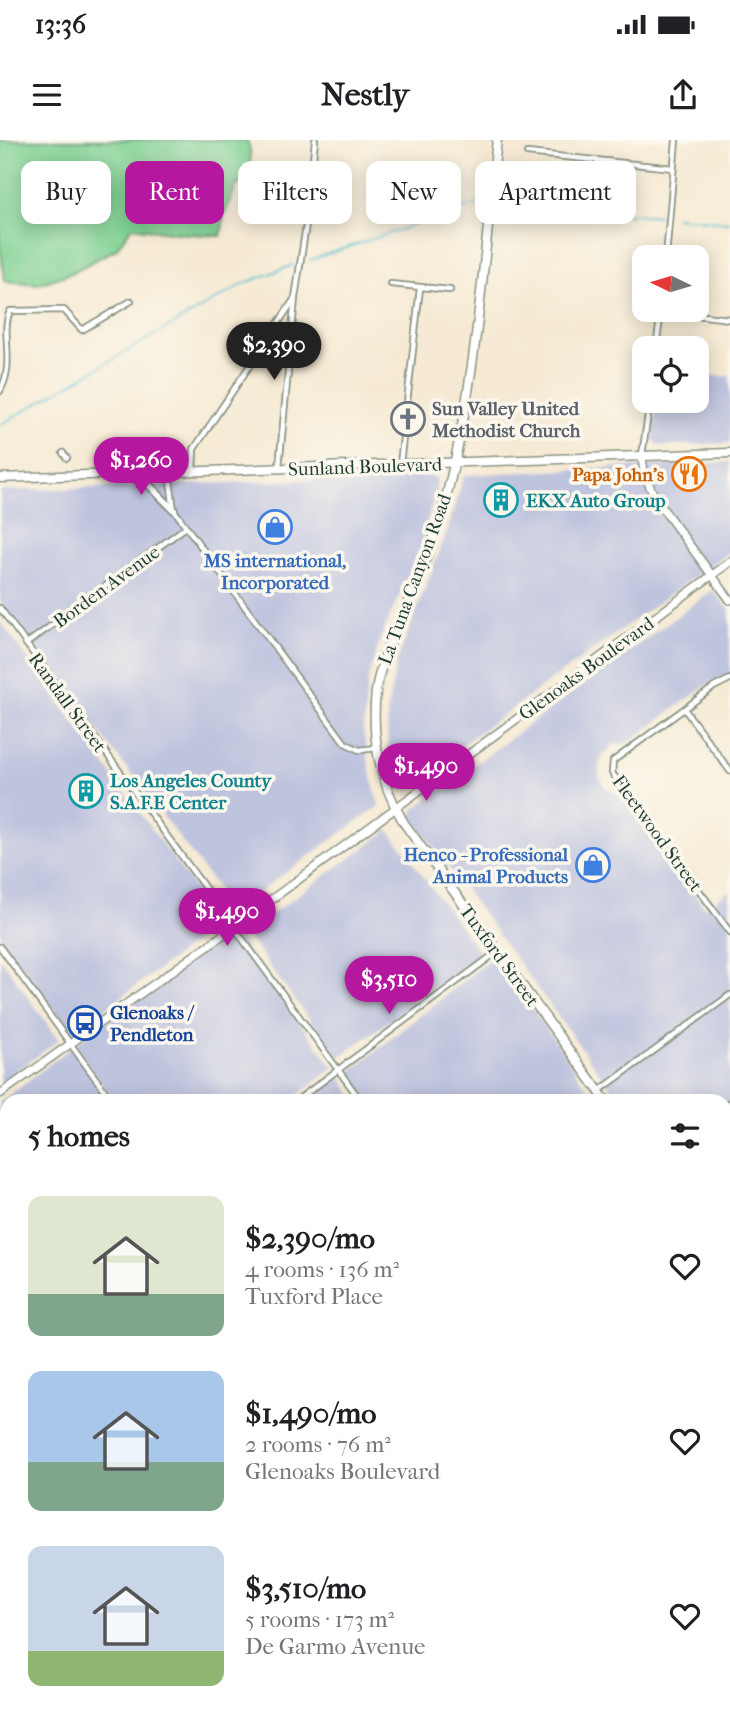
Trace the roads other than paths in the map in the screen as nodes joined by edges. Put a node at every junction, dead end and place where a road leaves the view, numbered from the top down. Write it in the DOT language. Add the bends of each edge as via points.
graph roads {
  1 [pos="315,140"];
  2 [pos="497,140"];
  3 [pos="676,140"];
  4 [pos="527,153"];
  5 [pos="673,168"];
  6 [pos="667,245"];
  7 [pos="391,284"];
  8 [pos="420,288"];
  9 [pos="450,290"];
  10 [pos="295,298"];
  11 [pos="131,301"];
  12 [pos="709,316"];
  13 [pos="730,319"];
  14 [pos="0,391"];
  15 [pos="648,413"];
  16 [pos="730,453"];
  17 [pos="642,457"];
  18 [pos="454,463"];
  19 [pos="400,465"];
  20 [pos="279,468"];
  21 [pos="194,472"];
  22 [pos="169,473"];
  23 [pos="112,474"];
  24 [pos="0,478"];
  25 [pos="174,510"];
  26 [pos="186,527"];
  27 [pos="730,562"];
  28 [pos="712,576"];
  29 [pos="730,600"];
  30 [pos="0,608"];
  31 [pos="26,644"];
  32 [pos="730,679"];
  33 [pos="685,709"];
  34 [pos="377,748"];
  35 [pos="730,771"];
  36 [pos="395,808"];
  37 [pos="234,927"];
  38 [pos="730,932"];
  39 [pos="0,947"];
  40 [pos="497,952"];
  41 [pos="730,995"];
  42 [pos="71,1042"];
  43 [pos="339,1069"];
  44 [pos="599,1091"];
  45 [pos="0,1094"];
  46 [pos="107,1094"];
  47 [pos="305,1094"];
  48 [pos="356,1094"];
  49 [pos="601,1094"];
  1 -- 10 [label="street"];
  2 -- 18 [label="main road, La Tuna Canyon Road" via="466,407"];
  3 -- 5 [label="street"];
  4 -- 5 [label="street"];
  5 -- 6 [label="street"];
  7 -- 8 [label="street"];
  8 -- 9 [label="street"];
  8 -- 19 [label="street"];
  10 -- 20 [label="street"];
  10 -- 21 [label="street" via="194,449"];
  11 -- 14 [label="street" via="82,330 64,310 10,310 3,326 8,370"];
  12 -- 13 [label="street"];
  15 -- 17 [label="street"];
  16 -- 17 [label="main road, Sunland Boulevard"];
  17 -- 18 [label="main road, Sunland Boulevard"];
  17 -- 28 [label="main road" via="655,498"];
  18 -- 19 [label="main road, Sunland Boulevard"];
  18 -- 34 [label="main road, La Tuna Canyon Road" via="436,531 380,674 374,715"];
  19 -- 20 [label="main road, Sunland Boulevard"];
  20 -- 21 [label="main road, Sunland Boulevard"];
  21 -- 22 [label="main road, Sunland Boulevard"];
  22 -- 23 [label="main road, Sunland Boulevard"];
  22 -- 25 [label="street"];
  23 -- 24 [label="main road, Sunland Boulevard"];
  23 -- 25 [label="street" via="146,482"];
  25 -- 26 [label="street"];
  26 -- 31 [label="street, Borden Avenue"];
  26 -- 34 [label="street" via="345,743 359,750"];
  27 -- 28 [label="main road, Glenoaks Boulevard"];
  28 -- 29 [label="main road"];
  28 -- 36 [label="main road, Glenoaks Boulevard"];
  30 -- 31 [label="street, Randall Street"];
  31 -- 37 [label="street, Randall Street"];
  32 -- 33 [label="street"];
  33 -- 35 [label="street"];
  33 -- 38 [label="street, Fleetwood Street" via="613,761 612,773"];
  34 -- 36 [label="main road, La Tuna Canyon Road"];
  36 -- 37 [label="main road, Glenoaks Boulevard"];
  36 -- 40 [label="main road, Tuxford Street"];
  37 -- 42 [label="main road, Glenoaks Boulevard"];
  37 -- 43 [label="street, Randall Street"];
  39 -- 42 [label="street"];
  40 -- 43 [label="street"];
  40 -- 44 [label="main road, Tuxford Street"];
  41 -- 44 [label="street"];
  42 -- 45 [label="main road, Glenoaks Boulevard"];
  42 -- 46 [label="street"];
  43 -- 47 [label="street"];
  43 -- 48 [label="street, Randall Street"];
  44 -- 49 [label="main road, Tuxford Street"];
}
